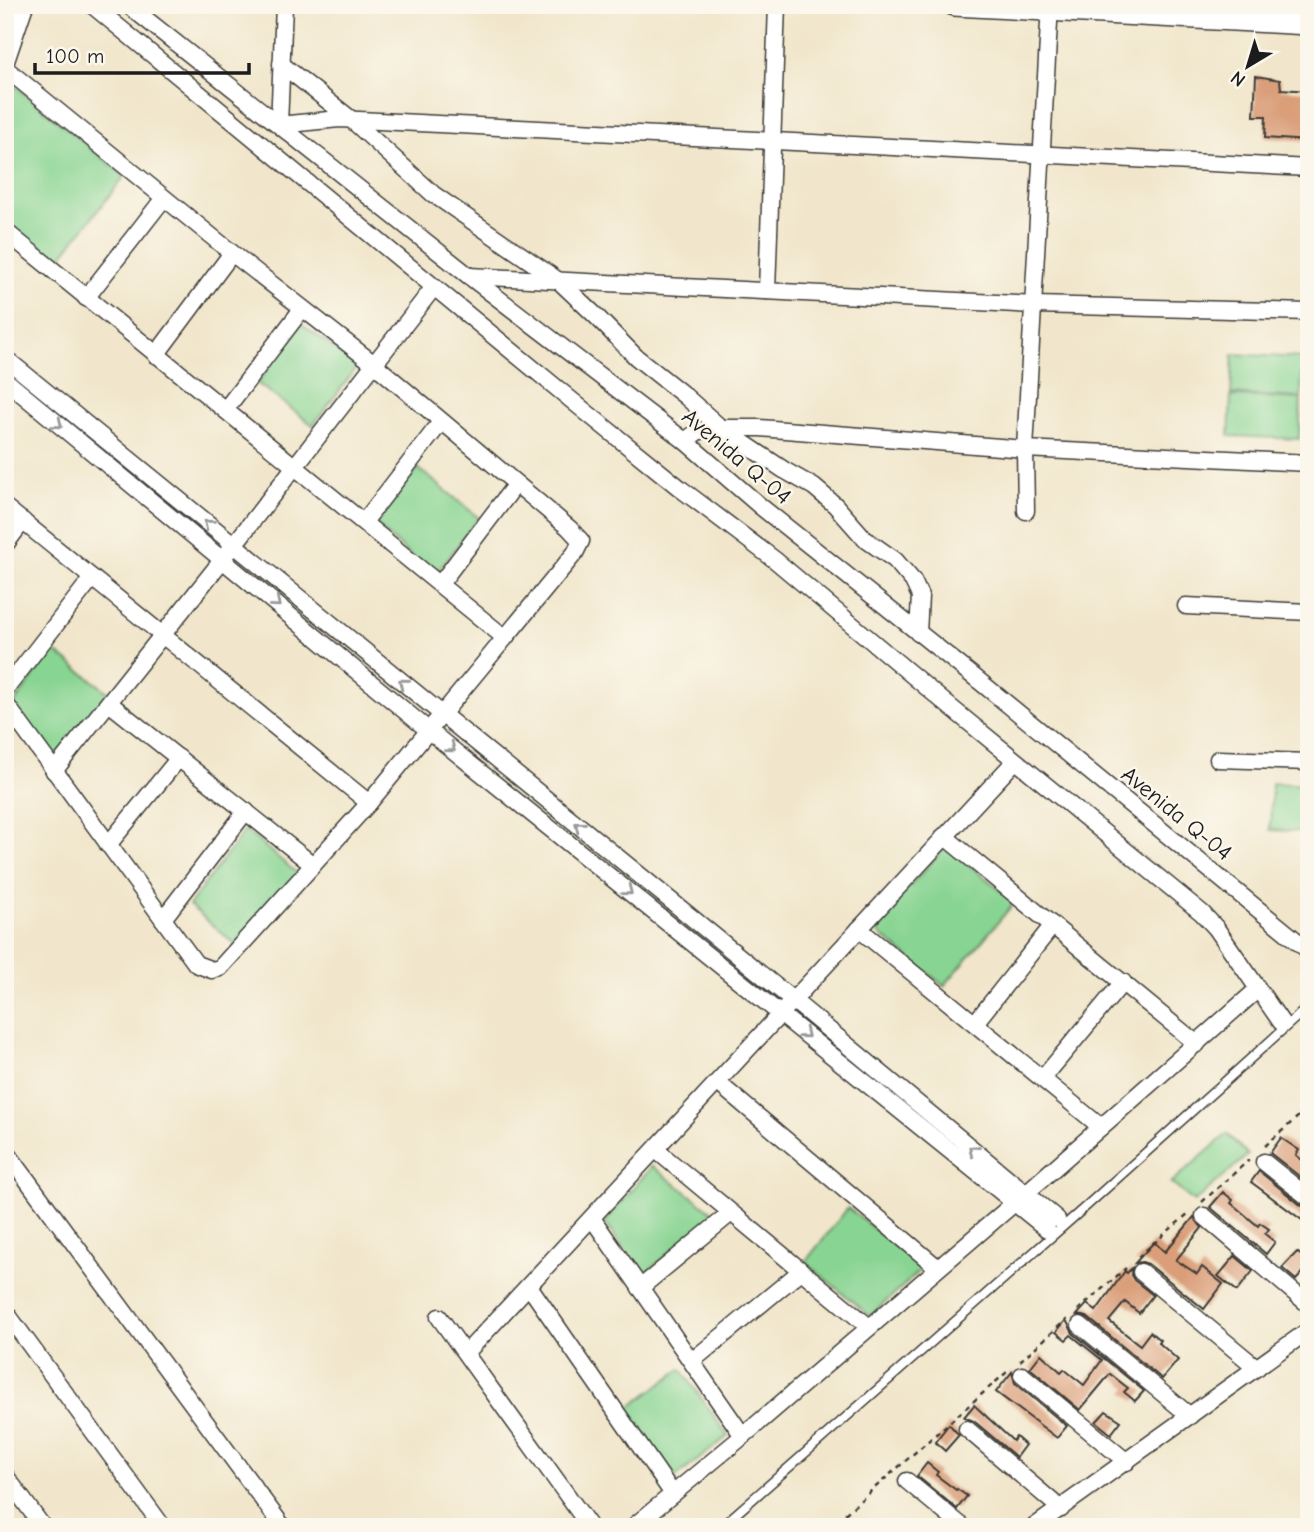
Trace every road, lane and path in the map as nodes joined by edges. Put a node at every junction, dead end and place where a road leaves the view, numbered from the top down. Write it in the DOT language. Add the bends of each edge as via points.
graph roads {
  1 [pos="25,5"];
  2 [pos="92,5"];
  3 [pos="128,5"];
  4 [pos="284,5"];
  5 [pos="777,5"];
  6 [pos="954,5"];
  7 [pos="1049,8"];
  8 [pos="1265,14"];
  9 [pos="1309,24"];
  10 [pos="281,64"];
  11 [pos="5,66"];
  12 [pos="352,120"];
  13 [pos="279,125"];
  14 [pos="772,142"];
  15 [pos="1042,155"];
  16 [pos="1309,168"];
  17 [pos="164,198"];
  18 [pos="5,231"];
  19 [pos="232,253"];
  20 [pos="469,276"];
  21 [pos="559,281"];
  22 [pos="434,287"];
  23 [pos="767,291"];
  24 [pos="86,299"];
  25 [pos="1035,305"];
  26 [pos="302,309"];
  27 [pos="1309,313"];
  28 [pos="156,355"];
  29 [pos="5,358"];
  30 [pos="374,364"];
  31 [pos="5,380"];
  32 [pos="225,410"];
  33 [pos="441,422"];
  34 [pos="720,428"];
  35 [pos="685,441"];
  36 [pos="1025,449"];
  37 [pos="1309,463"];
  38 [pos="296,466"];
  39 [pos="516,484"];
  40 [pos="5,507"];
  41 [pos="1026,512"];
  42 [pos="23,521"];
  43 [pos="364,522"];
  44 [pos="5,545"];
  45 [pos="234,545"];
  46 [pos="223,559"];
  47 [pos="92,578"];
  48 [pos="440,584"];
  49 [pos="1186,606"];
  50 [pos="1309,612"];
  51 [pos="918,633"];
  52 [pos="163,635"];
  53 [pos="504,637"];
  54 [pos="5,690"];
  55 [pos="5,703"];
  56 [pos="109,703"];
  57 [pos="441,715"];
  58 [pos="428,730"];
  59 [pos="179,758"];
  60 [pos="1218,759"];
  61 [pos="1015,761"];
  62 [pos="1309,762"];
  63 [pos="54,771"];
  64 [pos="513,773"];
  65 [pos="498,792"];
  66 [pos="369,803"];
  67 [pos="246,811"];
  68 [pos="944,836"];
  69 [pos="108,845"];
  70 [pos="313,865"];
  71 [pos="163,919"];
  72 [pos="1053,925"];
  73 [pos="859,929"];
  74 [pos="727,947"];
  75 [pos="1309,951"];
  76 [pos="710,965"];
  77 [pos="1123,982"];
  78 [pos="1258,989"];
  79 [pos="794,1001"];
  80 [pos="1309,1006"];
  81 [pos="781,1015"];
  82 [pos="1281,1022"];
  83 [pos="975,1023"];
  84 [pos="1197,1044"];
  85 [pos="1043,1078"];
  86 [pos="718,1083"];
  87 [pos="1101,1127"];
  88 [pos="5,1150"];
  89 [pos="656,1150"];
  90 [pos="1264,1162"];
  91 [pos="1020,1198"];
  92 [pos="1309,1198"];
  93 [pos="731,1213"];
  94 [pos="1204,1216"];
  95 [pos="592,1218"];
  96 [pos="1052,1224"];
  97 [pos="938,1268"];
  98 [pos="801,1271"];
  99 [pos="1141,1272"];
  100 [pos="529,1286"];
  101 [pos="640,1289"];
  102 [pos="1309,1305"];
  103 [pos="5,1311"];
  104 [pos="439,1317"];
  105 [pos="1080,1325"];
  106 [pos="869,1327"];
  107 [pos="1309,1330"];
  108 [pos="466,1353"];
  109 [pos="691,1361"];
  110 [pos="1257,1368"];
  111 [pos="1022,1375"];
  112 [pos="1190,1416"];
  113 [pos="967,1429"];
  114 [pos="743,1436"];
  115 [pos="1127,1462"];
  116 [pos="5,1475"];
  117 [pos="907,1481"];
  118 [pos="673,1494"];
  119 [pos="1061,1509"];
  120 [pos="43,1527"];
  121 [pos="163,1527"];
  122 [pos="283,1527"];
  123 [pos="590,1527"];
  124 [pos="633,1527"];
  125 [pos="721,1527"];
  126 [pos="963,1527"];
  127 [pos="1034,1527"];
  1 -- 11 [label="street"];
  2 -- 22 [label="street"];
  3 -- 13 [label="street, Avenida Q-04"];
  4 -- 10 [label="street"];
  5 -- 14 [label="street"];
  6 -- 7 [label="street"];
  7 -- 8 [label="street"];
  7 -- 15 [label="street"];
  8 -- 9 [label="street"];
  10 -- 12 [label="street"];
  10 -- 13 [label="street"];
  11 -- 17 [label="street"];
  12 -- 13 [label="street"];
  12 -- 14 [label="street"];
  12 -- 21 [label="street" via="433,194"];
  13 -- 20 [label="street, Avenida Q-04"];
  14 -- 15 [label="street"];
  14 -- 23 [label="street"];
  15 -- 16 [label="street"];
  15 -- 25 [label="street"];
  17 -- 19 [label="street"];
  17 -- 24 [label="street"];
  18 -- 24 [label="street"];
  19 -- 26 [label="street"];
  19 -- 28 [label="street"];
  20 -- 21 [label="street"];
  20 -- 35 [label="street, Avenida Q-04"];
  21 -- 23 [label="street"];
  21 -- 34 [label="street" via="635,357"];
  22 -- 30 [label="street"];
  22 -- 61 [label="street" via="775,560"];
  23 -- 25 [label="street"];
  24 -- 28 [label="street"];
  25 -- 27 [label="street"];
  25 -- 36 [label="street"];
  26 -- 30 [label="street"];
  26 -- 32 [label="street"];
  28 -- 32 [label="street"];
  45 -- 29 [label="street, one-way"];
  30 -- 33 [label="street"];
  30 -- 38 [label="street"];
  31 -- 46 [label="street, one-way"];
  32 -- 38 [label="street"];
  33 -- 39 [label="street"];
  33 -- 43 [label="street"];
  34 -- 35 [label="street" via="697,432"];
  34 -- 36 [label="street"];
  34 -- 51 [label="street" via="814,487 865,539 895,560 920,596"];
  35 -- 51 [label="street, Avenida Q-04"];
  36 -- 37 [label="street"];
  36 -- 41 [label="street"];
  38 -- 43 [label="street"];
  38 -- 45 [label="street"];
  39 -- 48 [label="street"];
  39 -- 53 [label="street" via="581,541"];
  40 -- 42 [label="street"];
  42 -- 44 [label="street"];
  42 -- 47 [label="street"];
  43 -- 48 [label="street"];
  45 -- 46 [label="street"];
  57 -- 45 [label="street, one-way"];
  46 -- 52 [label="street"];
  46 -- 58 [label="street, one-way"];
  47 -- 52 [label="street"];
  47 -- 54 [label="street"];
  48 -- 53 [label="street"];
  49 -- 50 [label="street"];
  51 -- 75 [label="street, Avenida Q-04"];
  52 -- 56 [label="street"];
  52 -- 66 [label="street"];
  53 -- 57 [label="street"];
  55 -- 63 [label="street"];
  56 -- 59 [label="street"];
  56 -- 63 [label="street"];
  57 -- 58 [label="street"];
  57 -- 64 [label="street"];
  58 -- 65 [label="street, one-way"];
  58 -- 66 [label="street"];
  59 -- 67 [label="street"];
  59 -- 69 [label="street"];
  60 -- 62 [label="street"];
  61 -- 68 [label="street"];
  61 -- 78 [label="street" via="1202,913"];
  63 -- 69 [label="street"];
  64 -- 65 [label="street"];
  74 -- 64 [label="street, one-way"];
  65 -- 76 [label="street, one-way"];
  66 -- 70 [label="street"];
  67 -- 70 [label="street"];
  67 -- 71 [label="street"];
  68 -- 72 [label="street"];
  68 -- 73 [label="street"];
  69 -- 71 [label="street"];
  70 -- 71 [label="street" via="220,968 195,964"];
  72 -- 77 [label="street"];
  72 -- 83 [label="street"];
  73 -- 79 [label="street"];
  73 -- 83 [label="street"];
  74 -- 76 [label="street"];
  74 -- 79 [label="street"];
  76 -- 81 [label="street"];
  77 -- 84 [label="street"];
  77 -- 85 [label="street"];
  78 -- 82 [label="street"];
  78 -- 84 [label="street"];
  79 -- 81 [label="street"];
  91 -- 79 [label="street, one-way"];
  80 -- 125 [label="lane"];
  81 -- 86 [label="street"];
  81 -- 91 [label="street, one-way"];
  83 -- 85 [label="street"];
  84 -- 87 [label="street"];
  85 -- 87 [label="street"];
  86 -- 89 [label="street"];
  86 -- 97 [label="street"];
  87 -- 91 [label="street"];
  88 -- 122 [label="street"];
  89 -- 93 [label="street"];
  89 -- 95 [label="street"];
  90 -- 92 [label="street"];
  91 -- 96 [label="street"];
  91 -- 97 [label="street"];
  93 -- 98 [label="street"];
  93 -- 101 [label="street"];
  94 -- 102 [label="street"];
  95 -- 100 [label="street"];
  95 -- 101 [label="street"];
  97 -- 106 [label="street"];
  98 -- 106 [label="street"];
  98 -- 109 [label="street"];
  99 -- 110 [label="street"];
  100 -- 108 [label="street"];
  100 -- 118 [label="street"];
  101 -- 109 [label="street"];
  103 -- 121 [label="street"];
  104 -- 108 [label="street"];
  105 -- 112 [label="street"];
  106 -- 114 [label="street"];
  107 -- 110 [label="street"];
  108 -- 123 [label="street"];
  109 -- 114 [label="street"];
  110 -- 112 [label="street"];
  111 -- 115 [label="street"];
  112 -- 115 [label="street"];
  113 -- 119 [label="street"];
  114 -- 118 [label="street"];
  115 -- 119 [label="street"];
  116 -- 120 [label="street"];
  117 -- 126 [label="street"];
  118 -- 124 [label="street"];
  119 -- 127 [label="street"];
}
